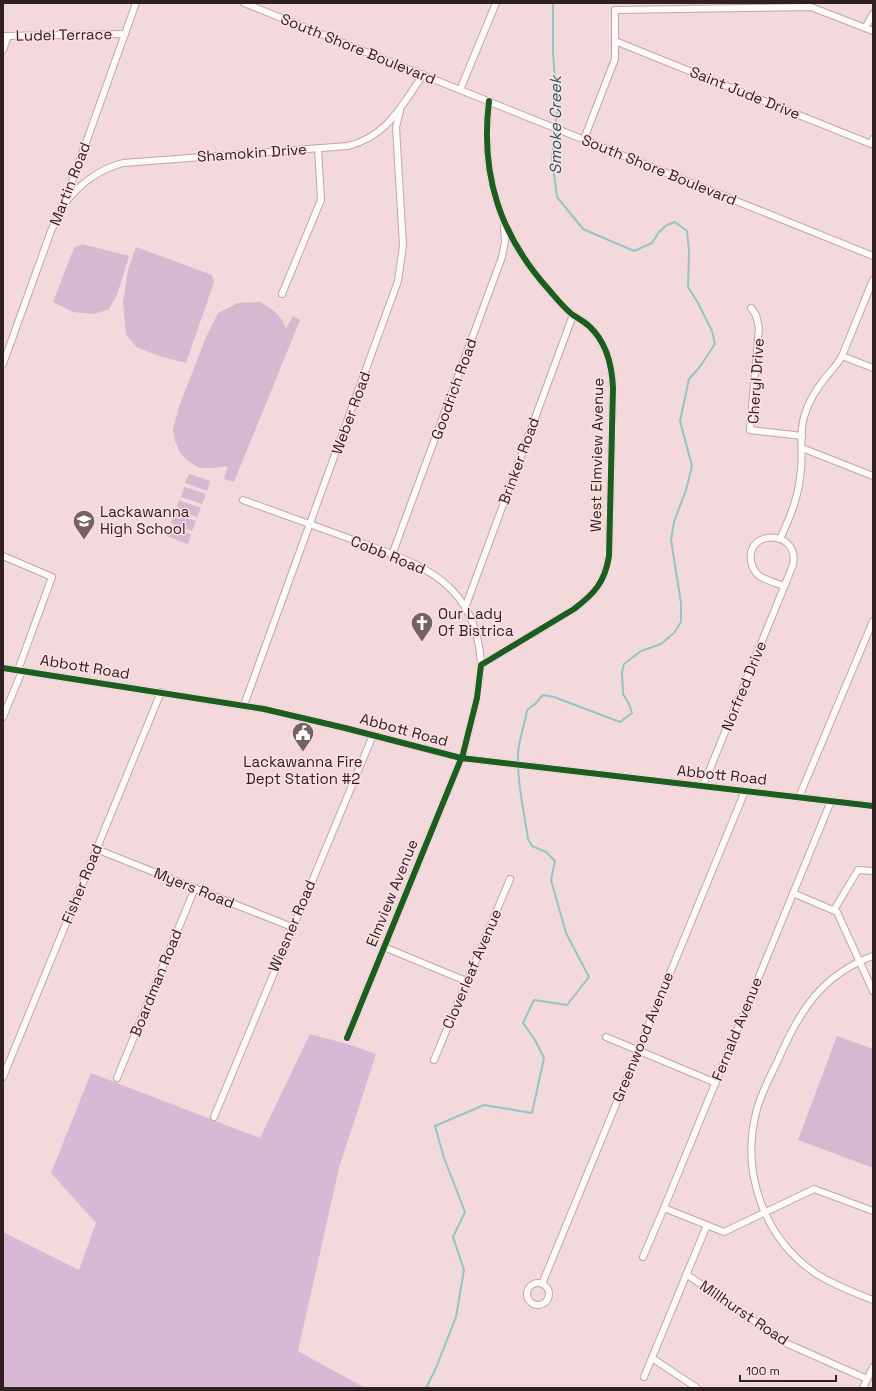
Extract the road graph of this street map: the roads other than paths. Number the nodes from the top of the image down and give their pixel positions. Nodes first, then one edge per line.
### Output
1 (136, 3) edge
2 (244, 3) edge
3 (496, 3) edge
4 (873, 14) edge
5 (865, 28) junction
6 (873, 31) edge
7 (125, 34) junction
8 (6, 36) edge
9 (615, 41) junction
10 (3, 50) edge
11 (423, 75) junction
12 (460, 90) junction
13 (489, 102) junction
14 (400, 111) junction
15 (584, 139) junction
16 (873, 139) edge
17 (318, 148) junction
18 (64, 204) junction
19 (503, 221) junction
20 (873, 256) edge
21 (873, 280) edge
22 (282, 294) dead end
23 (751, 308) dead end
24 (573, 315) junction
25 (842, 356) junction
26 (3, 364) edge
27 (873, 368) edge
28 (802, 436) junction
29 (802, 448) junction
30 (873, 476) edge
31 (242, 500) dead end
32 (310, 524) junction
33 (780, 539) junction
34 (392, 555) junction
35 (3, 556) edge
36 (784, 586) junction
37 (465, 608) junction
38 (873, 620) edge
39 (481, 665) junction
40 (3, 668) edge
41 (20, 671) junction
42 (161, 692) junction
43 (244, 705) junction
44 (3, 717) edge
45 (372, 735) junction
46 (461, 758) junction
47 (703, 786) junction
48 (745, 791) junction
49 (799, 797) junction
50 (831, 801) junction
51 (873, 806) edge
52 (96, 848) junction
53 (873, 871) edge
54 (510, 879) dead end
55 (195, 888) junction
56 (793, 893) junction
57 (834, 910) junction
58 (292, 927) junction
59 (384, 947) junction
60 (873, 956) edge
61 (860, 961) junction
62 (466, 981) junction
63 (873, 991) edge
64 (347, 1038) dead end
65 (606, 1038) dead end
66 (637, 1051) junction
67 (434, 1060) dead end
68 (3, 1077) edge
69 (117, 1078) dead end
70 (716, 1083) junction
71 (214, 1117) dead end
72 (664, 1208) junction
73 (873, 1211) edge
74 (765, 1212) junction
75 (707, 1225) junction
76 (643, 1257) dead end
77 (686, 1274) junction
78 (542, 1284) dead end
79 (873, 1300) edge
80 (652, 1358) junction
81 (873, 1367) edge
82 (644, 1377) dead end
83 (867, 1380) junction
84 (698, 1388) edge
85 (863, 1388) edge

1 - 7 street, Martin Road
2 - 11 street, South Shore Boulevard
3 - 12 street
4 - 5 street
5 - 6 street
5 - 9 street
7 - 8 street, Ludel Terrace
7 - 18 street, Martin Road
8 - 10 street
9 - 15 street
9 - 16 street, Saint Jude Drive
11 - 12 street, South Shore Boulevard
11 - 14 street, Shamokin Drive
12 - 13 street, South Shore Boulevard
13 - 15 street, South Shore Boulevard
13 - 19 street, West Elmview Avenue
14 - 17 street, Shamokin Drive
14 - 32 street, Weber Road
15 - 20 street, South Shore Boulevard
17 - 18 street, Shamokin Drive
17 - 22 street
18 - 26 street, Martin Road
19 - 24 street, West Elmview Avenue
19 - 34 street, Goodrich Road
21 - 25 street
23 - 28 street, Cheryl Drive
24 - 37 street, Brinker Road
24 - 39 street, West Elmview Avenue
25 - 27 street
25 - 28 street
28 - 29 street
29 - 30 street
29 - 33 street
31 - 32 street, Cobb Road
32 - 34 street, Cobb Road
32 - 43 street, Weber Road
33 - 36 street, Norfred Drive
33 - 36 street
34 - 37 street, Cobb Road
35 - 41 street
36 - 47 street, Norfred Drive
37 - 39 street, Cobb Road
38 - 49 street
39 - 46 street
40 - 41 street, Abbott Road
41 - 42 street, Abbott Road
41 - 44 street
42 - 43 street, Abbott Road
42 - 52 street, Fisher Road
43 - 45 street, Abbott Road
45 - 46 street, Abbott Road
45 - 58 street, Wiesner Road
46 - 47 street, Abbott Road
46 - 59 street, Elmview Avenue
47 - 48 street, Abbott Road
48 - 49 street, Abbott Road
48 - 66 street, Greenwood Avenue
49 - 50 street, Abbott Road
50 - 51 street, Abbott Road
50 - 56 street, Fernald Avenue
52 - 55 street, Myers Road
52 - 68 street, Fisher Road
53 - 57 street
54 - 62 street, Cloverleaf Avenue
55 - 58 street, Myers Road
55 - 69 street, Boardman Road
56 - 57 street
56 - 70 street, Fernald Avenue
57 - 61 street
58 - 71 street, Wiesner Road
59 - 62 street
59 - 64 street, Elmview Avenue
60 - 61 street
61 - 63 street
61 - 74 street
62 - 67 street, Cloverleaf Avenue
65 - 66 street
66 - 70 street
66 - 78 street, Greenwood Avenue
70 - 72 street, Fernald Avenue
72 - 75 street
72 - 76 street, Fernald Avenue
73 - 74 street
74 - 75 street
74 - 79 street
75 - 77 street
77 - 80 street
77 - 83 street, Millhurst Road
80 - 82 street
80 - 84 street
81 - 83 street
83 - 85 street

